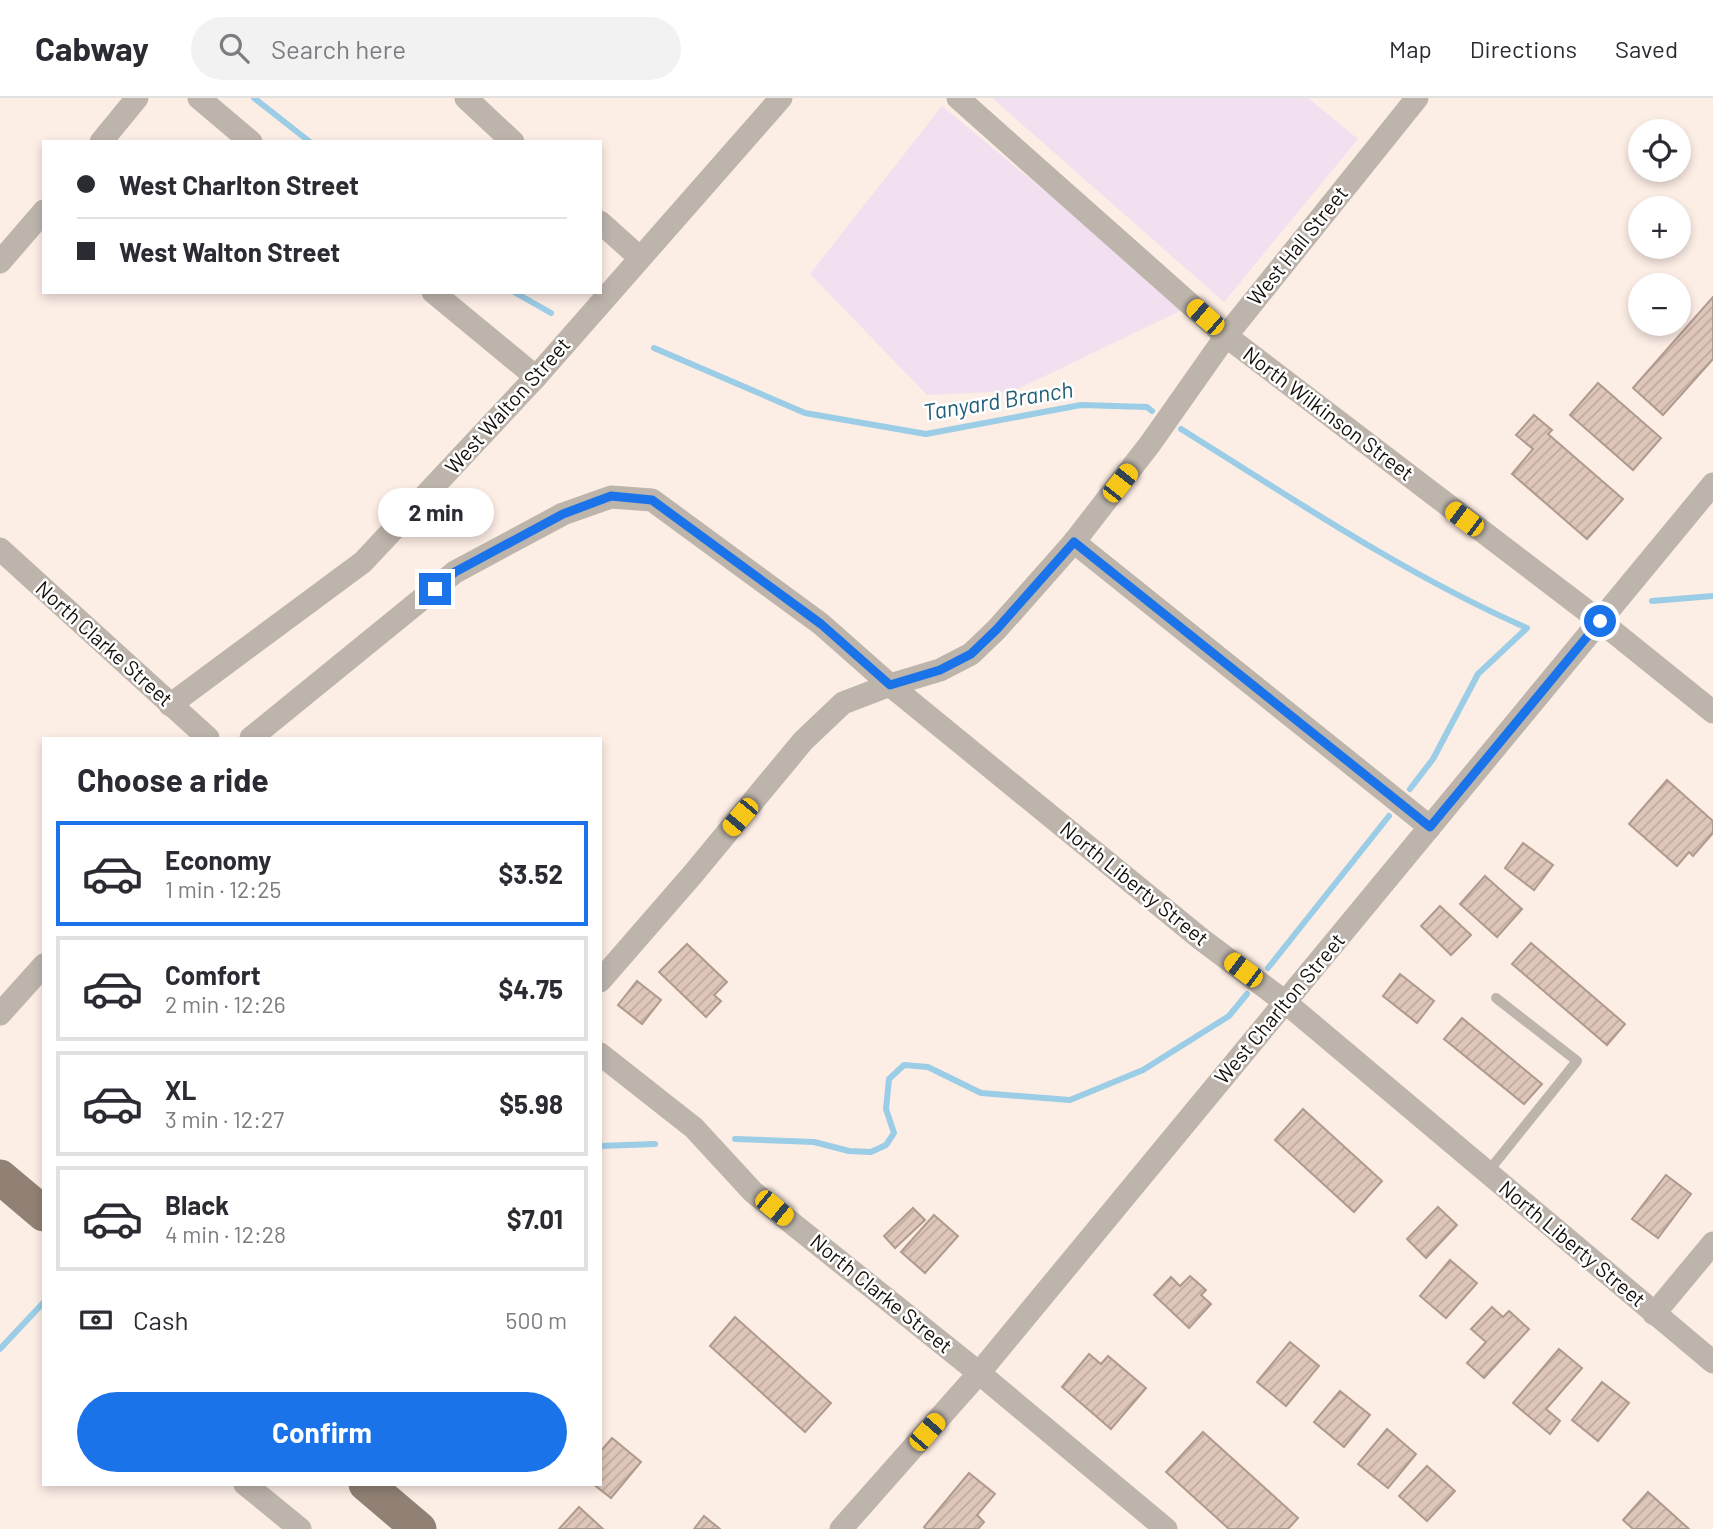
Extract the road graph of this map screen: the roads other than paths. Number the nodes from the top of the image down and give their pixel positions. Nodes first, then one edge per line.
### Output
1 (137, 98) edge
2 (199, 98) edge
3 (466, 98) edge
4 (781, 98) edge
5 (958, 98) edge
6 (1417, 98) edge
7 (103, 140) edge
8 (249, 140) edge
9 (511, 140) edge
10 (42, 213) edge
11 (602, 224) edge
12 (639, 257) junction
13 (0, 262) edge
14 (435, 294) edge
15 (1226, 336) junction
16 (536, 377) junction
17 (1713, 484) edge
18 (1074, 542) junction
19 (0, 550) edge
20 (1600, 621) junction
21 (890, 685) junction
22 (170, 705) junction
23 (1713, 712) edge
24 (207, 737) edge
25 (252, 737) edge
26 (1430, 827) junction
27 (42, 967) edge
28 (602, 979) edge
29 (1496, 998) dead end
30 (1285, 1002) junction
31 (0, 1014) edge
32 (602, 1056) edge
33 (1488, 1173) junction
34 (0, 1177) edge
35 (42, 1212) edge
36 (1713, 1243) edge
37 (1654, 1314) junction
38 (1713, 1362) edge
39 (979, 1373) junction
40 (247, 1486) edge
41 (368, 1486) edge
42 (300, 1529) edge
43 (419, 1529) edge
44 (841, 1529) edge
45 (1166, 1529) edge

1 - 7 street
2 - 8 street
3 - 9 street
4 - 12 street, West Walton Street
5 - 15 street, North Wilkinson Street
6 - 15 street, West Hall Street
10 - 13 street
11 - 12 street
12 - 16 street, West Walton Street
14 - 16 street
15 - 18 street, West Hall Street
15 - 20 street, North Wilkinson Street
16 - 22 street, West Walton Street
17 - 20 street, West Charlton Street
18 - 21 street, West Hall Street
18 - 26 street
19 - 22 street, North Clarke Street
20 - 23 street, North Wilkinson Street
20 - 26 street, West Charlton Street
21 - 25 street, North Liberty Street
21 - 28 street, West Hall Street
21 - 30 street, North Liberty Street
22 - 24 street, North Clarke Street
26 - 30 street, West Charlton Street
27 - 31 street
29 - 33 lane
30 - 33 street, North Liberty Street
30 - 39 street, West Charlton Street
32 - 39 street, North Clarke Street
33 - 37 street, North Liberty Street
34 - 35 main road
36 - 37 street
37 - 38 street, North Liberty Street
39 - 44 street, West Charlton Street
39 - 45 street, North Clarke Street
40 - 42 street
41 - 43 main road

